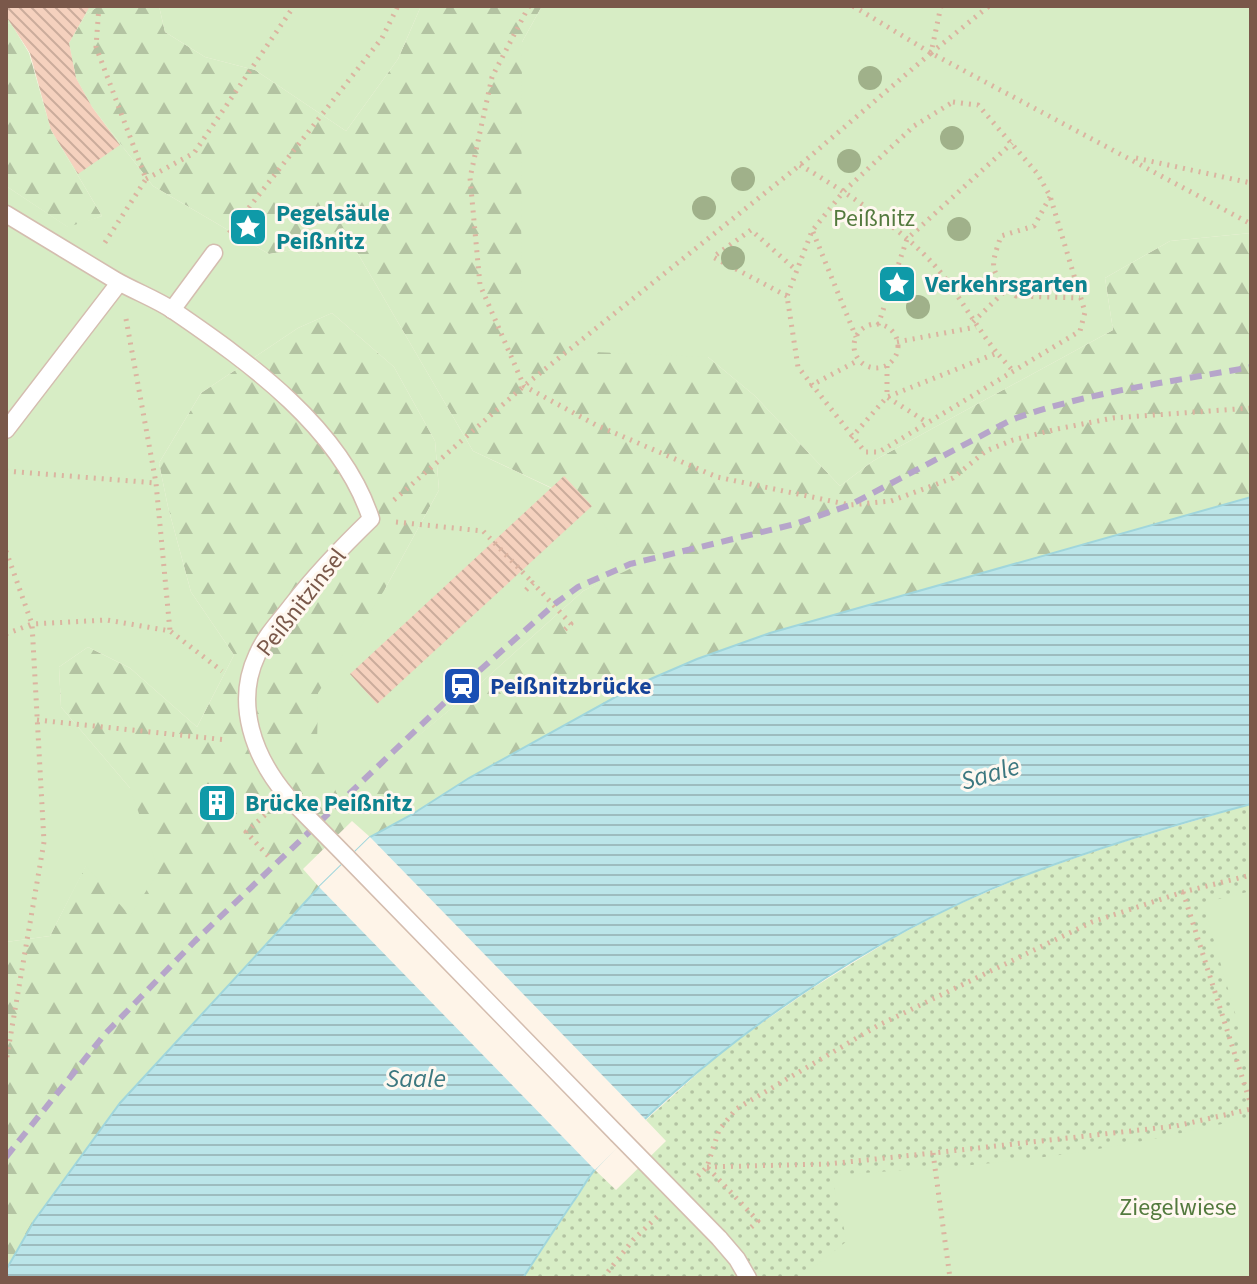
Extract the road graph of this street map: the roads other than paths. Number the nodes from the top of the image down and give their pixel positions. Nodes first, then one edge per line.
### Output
1 (6, 214) edge
2 (214, 253) road end
3 (119, 283) junction
4 (172, 310) junction
5 (6, 430) edge
6 (748, 1278) edge

1 - 3 lane
2 - 4 lane
3 - 4 lane
3 - 5 lane
4 - 6 lane, Peißnitzinsel, bridge

